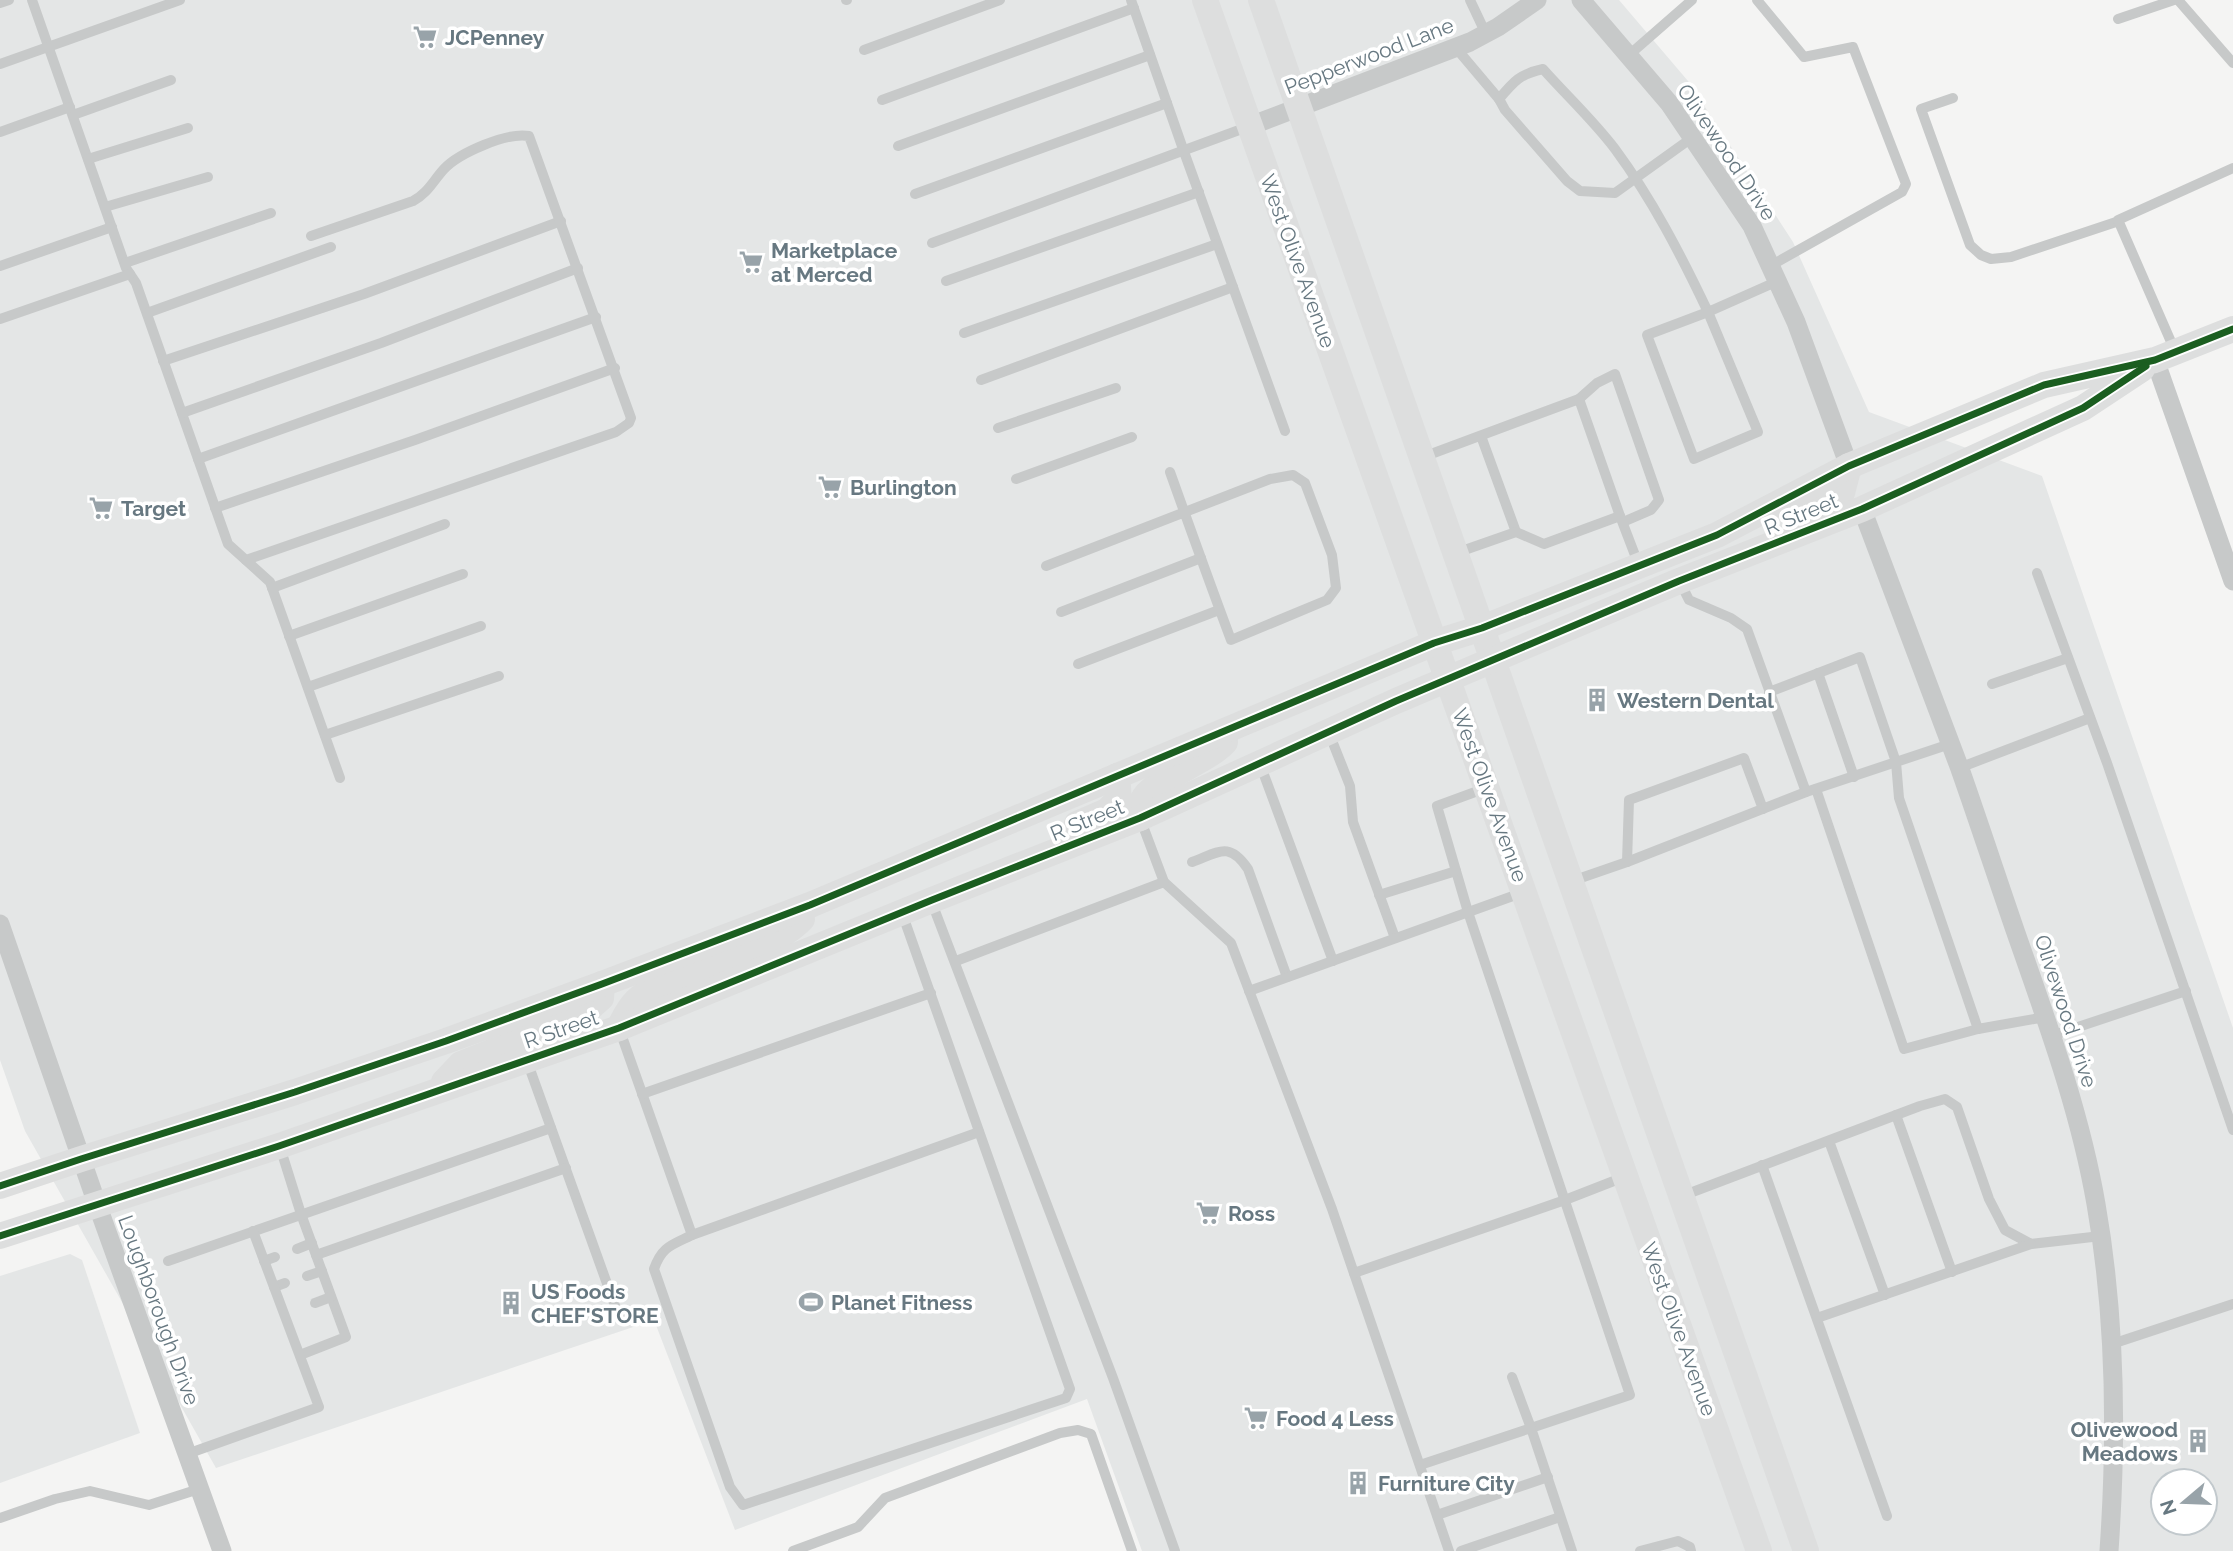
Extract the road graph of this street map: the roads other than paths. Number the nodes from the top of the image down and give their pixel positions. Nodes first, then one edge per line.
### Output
1 (9, 0) edge
2 (32, 0) edge
3 (180, 0) edge
4 (1000, 0) edge
5 (1205, 0) edge
6 (1261, 0) edge
7 (1470, 0) edge
8 (1537, 0) edge
9 (1581, 0) edge
10 (1692, 0) edge
11 (1756, 0) edge
12 (2176, 0) edge
13 (0, 3) edge
14 (1132, 4) edge
15 (2118, 19) dead end
16 (1486, 34) junction
17 (49, 47) junction
18 (1456, 48) junction
19 (864, 50) dead end
20 (1150, 55) junction
21 (1629, 55) junction
22 (2233, 63) edge
23 (0, 64) edge
24 (171, 80) dead end
25 (1953, 98) dead end
26 (1499, 99) junction
27 (882, 100) dead end
28 (1167, 103) junction
29 (1299, 107) junction
30 (72, 111) junction
31 (1250, 126) junction
32 (188, 128) dead end
33 (0, 132) edge
34 (1693, 137) junction
35 (898, 146) dead end
36 (1182, 149) junction
37 (88, 159) junction
38 (2233, 167) edge
39 (208, 177) dead end
40 (1635, 180) junction
41 (1199, 192) junction
42 (915, 194) dead end
43 (105, 207) junction
44 (271, 213) dead end
45 (561, 221) junction
46 (2119, 221) junction
47 (112, 227) junction
48 (311, 236) dead end
49 (932, 243) dead end
50 (1217, 244) junction
51 (331, 247) dead end
52 (125, 263) junction
53 (0, 267) edge
54 (578, 268) junction
55 (1774, 273) junction
56 (130, 274) junction
57 (946, 281) dead end
58 (1233, 287) junction
59 (1708, 312) junction
60 (147, 313) junction
61 (596, 317) junction
62 (0, 319) edge
63 (2233, 329) edge
64 (964, 333) dead end
65 (2165, 356) junction
66 (163, 361) junction
67 (615, 368) junction
68 (981, 380) dead end
69 (1116, 388) dead end
70 (2024, 393) junction
71 (1579, 399) junction
72 (182, 413) junction
73 (998, 428) dead end
74 (1285, 431) dead end
75 (1132, 436) dead end
76 (1481, 436) junction
77 (1422, 457) junction
78 (198, 459) junction
79 (1849, 466) junction
80 (1170, 472) dead end
81 (1016, 479) dead end
82 (215, 508) junction
83 (1862, 509) junction
84 (1184, 512) junction
85 (1622, 519) junction
86 (445, 524) dead end
87 (1516, 531) junction
88 (1456, 553) junction
89 (1743, 556) junction
90 (1201, 558) junction
91 (246, 560) junction
92 (1046, 566) dead end
93 (1639, 566) junction
94 (2037, 573) dead end
95 (463, 574) dead end
96 (1679, 581) junction
97 (2233, 582) edge
98 (272, 588) junction
99 (1219, 610) junction
100 (1061, 612) dead end
101 (481, 626) dead end
102 (1482, 628) junction
103 (289, 636) junction
104 (1434, 643) junction
105 (2068, 658) junction
106 (1494, 660) junction
107 (1078, 664) dead end
108 (1818, 673) junction
109 (499, 676) dead end
110 (1448, 679) junction
111 (1992, 684) dead end
112 (307, 687) junction
113 (1769, 692) junction
114 (2090, 718) junction
115 (1234, 729) junction
116 (1328, 732) junction
117 (325, 735) junction
118 (1950, 744) junction
119 (1896, 762) junction
120 (1260, 763) junction
121 (1959, 768) junction
122 (1117, 776) junction
123 (1854, 777) junction
124 (340, 778) dead end
125 (1487, 787) junction
126 (1816, 789) junction
127 (1805, 792) junction
128 (1763, 809) junction
129 (1140, 818) junction
130 (1192, 862) dead end
131 (1627, 862) junction
132 (1456, 871) junction
133 (1572, 881) junction
134 (1164, 882) junction
135 (958, 890) junction
136 (1524, 892) junction
137 (1379, 895) junction
138 (932, 900) junction
139 (810, 905) junction
140 (902, 912) junction
141 (1468, 912) junction
142 (0, 924) edge
143 (1395, 938) junction
144 (956, 961) junction
145 (1333, 961) junction
146 (1287, 977) junction
147 (602, 984) junction
148 (1249, 991) junction
149 (2186, 991) junction
150 (931, 993) junction
151 (2045, 1017) junction
152 (619, 1028) junction
153 (1978, 1029) junction
154 (2051, 1036) junction
155 (523, 1051) junction
156 (642, 1094) junction
157 (1896, 1115) junction
158 (551, 1128) junction
159 (2233, 1130) edge
160 (979, 1132) junction
161 (1829, 1140) junction
162 (279, 1146) junction
163 (81, 1159) junction
164 (1762, 1166) junction
165 (566, 1168) junction
166 (1625, 1177) junction
167 (0, 1186) edge
168 (1682, 1196) junction
169 (1565, 1200) junction
170 (97, 1204) junction
171 (301, 1214) junction
172 (253, 1231) junction
173 (692, 1235) junction
174 (0, 1236) edge
175 (2101, 1236) junction
176 (312, 1243) junction
177 (2031, 1244) junction
178 (297, 1249) dead end
179 (316, 1255) junction
180 (168, 1261) dead end
181 (322, 1271) junction
182 (1952, 1272) junction
183 (1354, 1273) junction
184 (307, 1276) dead end
185 (1885, 1295) junction
186 (331, 1297) junction
187 (315, 1303) dead end
188 (2233, 1304) edge
189 (619, 1317) dead end
190 (1817, 1318) junction
191 (2112, 1344) junction
192 (300, 1354) junction
193 (1512, 1377) dead end
194 (1531, 1428) junction
195 (187, 1454) junction
196 (1420, 1465) junction
197 (1548, 1477) junction
198 (200, 1489) junction
199 (1437, 1515) junction
200 (1886, 1516) dead end
201 (1560, 1517) junction
202 (0, 1518) edge
203 (222, 1551) edge
204 (793, 1551) edge
205 (1132, 1551) edge
206 (1175, 1551) edge
207 (1449, 1551) edge
208 (1461, 1551) edge
209 (1572, 1551) edge
210 (1640, 1551) edge
211 (1691, 1551) edge
212 (1759, 1551) edge
213 (1807, 1551) edge
214 (2109, 1551) edge

1 - 13 lane
2 - 17 lane
3 - 17 lane
4 - 19 lane
5 - 31 street, West Olive Avenue
6 - 29 street
7 - 16 lane
8 - 16 street, Pepperwood Lane
9 - 21 street, Olivewood Drive
10 - 21 lane
11 - 55 lane
12 - 15 lane
12 - 22 lane
14 - 20 lane
14 - 27 lane
16 - 18 street, Pepperwood Lane
17 - 23 lane
17 - 30 lane
18 - 26 lane
18 - 29 street, Pepperwood Lane
20 - 28 lane
20 - 35 lane
21 - 34 street, Olivewood Drive
24 - 30 lane
25 - 46 lane
26 - 40 lane
26 - 40 lane
28 - 36 lane
28 - 42 lane
29 - 31 street, Pepperwood Lane
29 - 77 street
30 - 33 lane
30 - 37 lane
31 - 36 lane
31 - 104 street, West Olive Avenue
32 - 37 lane
34 - 40 lane
34 - 55 street, Olivewood Drive
36 - 41 lane
36 - 49 lane
37 - 43 lane
38 - 46 lane
39 - 43 lane
40 - 59 lane
41 - 50 lane
41 - 57 lane
43 - 47 lane
44 - 52 lane
45 - 48 lane
45 - 54 lane
45 - 66 lane
46 - 65 lane
47 - 52 lane
47 - 53 lane
50 - 58 lane
50 - 64 lane
51 - 60 lane
52 - 56 lane
54 - 61 lane
54 - 72 lane
55 - 59 lane
55 - 79 street, Olivewood Drive
56 - 60 lane
56 - 62 lane
58 - 68 lane
58 - 74 lane
59 - 59 lane
60 - 66 lane
61 - 67 lane
61 - 78 lane
63 - 65 street, R Street
65 - 70 street, R Street
65 - 83 street, R Street
65 - 97 street
66 - 72 lane
67 - 82 lane
67 - 91 lane
69 - 73 lane
70 - 79 street, R Street
70 - 83 street
71 - 76 lane
71 - 85 lane
71 - 85 lane
72 - 78 lane
75 - 81 lane
76 - 77 lane
76 - 87 lane
77 - 88 street
78 - 82 lane
79 - 89 street
79 - 93 street, R Street
80 - 84 lane
82 - 91 lane
83 - 89 street, R Street
83 - 118 street, Olivewood Drive
84 - 90 lane
84 - 92 lane
84 - 99 lane
85 - 87 lane
85 - 93 lane
86 - 98 lane
87 - 88 lane
88 - 102 street
89 - 96 street, R Street
90 - 99 lane
90 - 100 lane
91 - 98 lane
93 - 102 street, R Street
94 - 105 lane
95 - 103 lane
96 - 106 street, R Street
96 - 113 lane
98 - 103 lane
99 - 107 lane
101 - 112 lane
102 - 104 street, R Street
102 - 106 street
103 - 112 lane
104 - 110 street, West Olive Avenue
104 - 115 street, R Street
105 - 111 lane
105 - 114 lane
106 - 110 street, R Street
106 - 133 street
108 - 113 lane
108 - 119 lane
108 - 123 lane
109 - 117 lane
110 - 116 street, R Street
110 - 125 street, West Olive Avenue
112 - 117 lane
113 - 127 lane
114 - 121 lane
114 - 149 lane
115 - 122 street, R Street
115 - 129 street
116 - 120 street, R Street
116 - 137 lane
117 - 124 lane
118 - 119 lane
118 - 121 street, Olivewood Drive
119 - 123 lane
119 - 153 lane
120 - 129 street, R Street
120 - 145 lane
121 - 151 street, Olivewood Drive
122 - 135 street
122 - 139 street, R Street
123 - 126 lane
125 - 132 lane
125 - 136 street, West Olive Avenue
126 - 127 lane
126 - 153 lane
127 - 128 lane
128 - 131 lane
128 - 131 lane
129 - 134 lane
129 - 135 street, R Street
130 - 146 lane
131 - 133 lane
132 - 137 lane
132 - 141 lane
133 - 168 street
134 - 144 lane
134 - 148 lane
135 - 138 street, R Street
136 - 141 lane
136 - 166 street, West Olive Avenue
137 - 143 lane
138 - 140 street, R Street
138 - 144 lane
139 - 147 street, R Street
139 - 152 street
140 - 150 lane
140 - 152 street, R Street
141 - 143 lane
141 - 169 lane
142 - 163 street, Loughborough Drive
143 - 145 lane
144 - 206 lane
145 - 146 lane
146 - 148 lane
147 - 155 street
147 - 163 street, R Street
148 - 183 lane
149 - 154 lane
149 - 159 lane
150 - 156 lane
150 - 160 lane
151 - 153 lane
151 - 154 street, Olivewood Drive
152 - 155 street, R Street
152 - 156 lane
154 - 175 street, Olivewood Drive
155 - 158 lane
155 - 162 street, R Street
156 - 173 lane
157 - 161 lane
157 - 177 lane
157 - 182 lane
158 - 165 lane
158 - 171 lane
160 - 173 lane
160 - 173 lane
161 - 164 lane
161 - 185 lane
162 - 170 street, R Street
162 - 171 lane
163 - 167 street, R Street
163 - 170 street, Loughborough Drive
164 - 168 lane
164 - 190 lane
165 - 179 lane
165 - 189 lane
166 - 169 lane
166 - 212 street, West Olive Avenue
168 - 213 street
169 - 183 lane
169 - 194 lane
170 - 174 street, R Street
170 - 195 street, Loughborough Drive
171 - 172 lane
171 - 176 lane
172 - 180 lane
172 - 192 lane
175 - 177 lane
175 - 191 street, Olivewood Drive
176 - 178 lane
176 - 179 lane
177 - 182 lane
179 - 181 lane
181 - 184 lane
181 - 186 lane
182 - 185 lane
183 - 196 lane
185 - 190 lane
186 - 187 lane
186 - 192 lane
188 - 191 lane
190 - 200 lane
191 - 214 street, Olivewood Drive
192 - 195 lane
193 - 194 lane
194 - 196 lane
194 - 197 lane
195 - 198 street, Loughborough Drive
196 - 199 lane
197 - 199 lane
197 - 201 lane
198 - 202 lane
198 - 203 street, Loughborough Drive
199 - 207 lane
201 - 208 lane
201 - 209 lane
204 - 205 lane
210 - 211 lane

